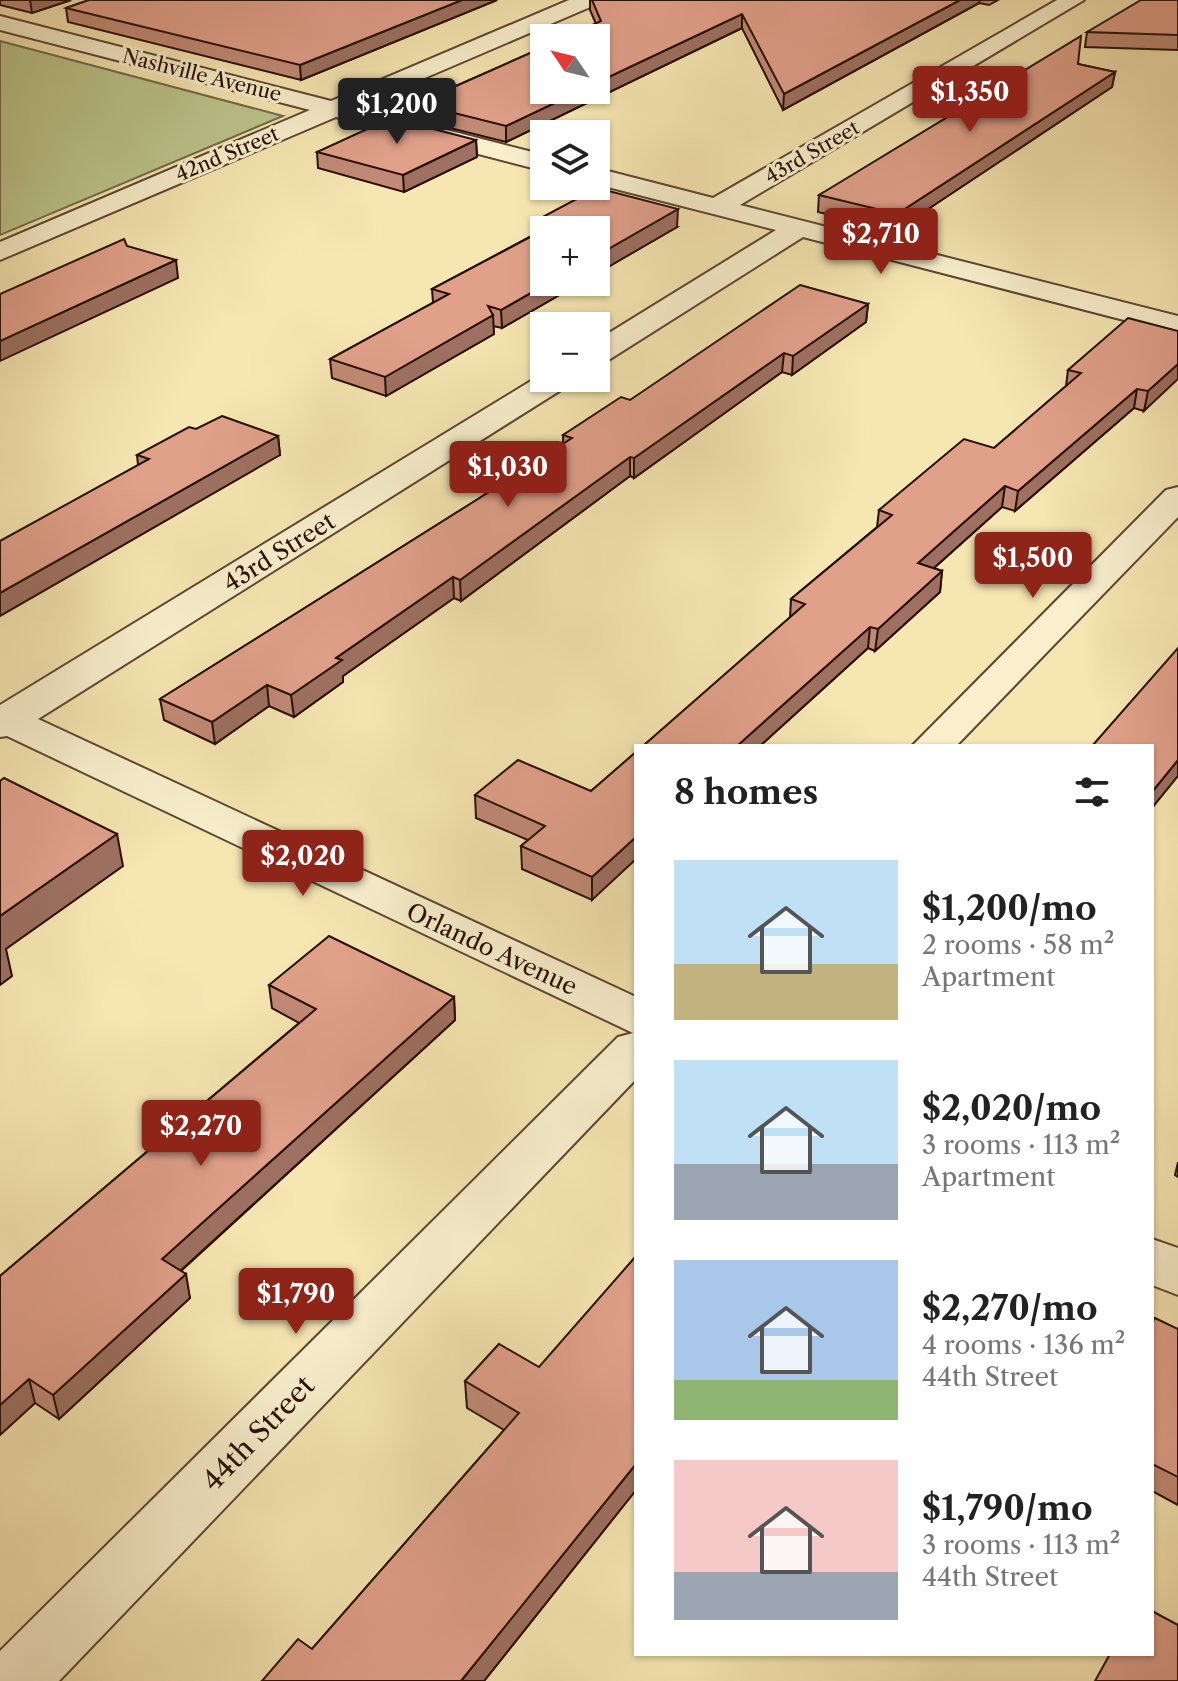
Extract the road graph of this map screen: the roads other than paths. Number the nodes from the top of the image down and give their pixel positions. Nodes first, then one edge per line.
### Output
1 (587, 0) edge
2 (1073, 0) edge
3 (60, 14) dead end
4 (10, 26) edge
5 (333, 109) junction
6 (530, 159) edge
7 (610, 180) edge
8 (717, 207) junction
9 (799, 228) junction
10 (0, 252) edge
11 (1178, 325) edge
12 (610, 345) edge
13 (535, 392) edge
14 (1178, 497) edge
15 (2, 721) edge
16 (935, 744) edge
17 (634, 1016) edge
18 (634, 1051) edge
19 (1154, 1261) edge
20 (1178, 1273) edge
21 (15, 1681) edge

1 - 5 street, 42nd Street
2 - 8 street, 43rd Street
3 - 4 street
4 - 5 street, Nashville Avenue
5 - 6 street, Nashville Avenue
5 - 10 street, 42nd Street
7 - 8 street
8 - 9 street
9 - 11 street
9 - 12 street
13 - 15 street, 43rd Street
14 - 16 street
15 - 17 street, Orlando Avenue
18 - 21 street, 44th Street
19 - 20 street

